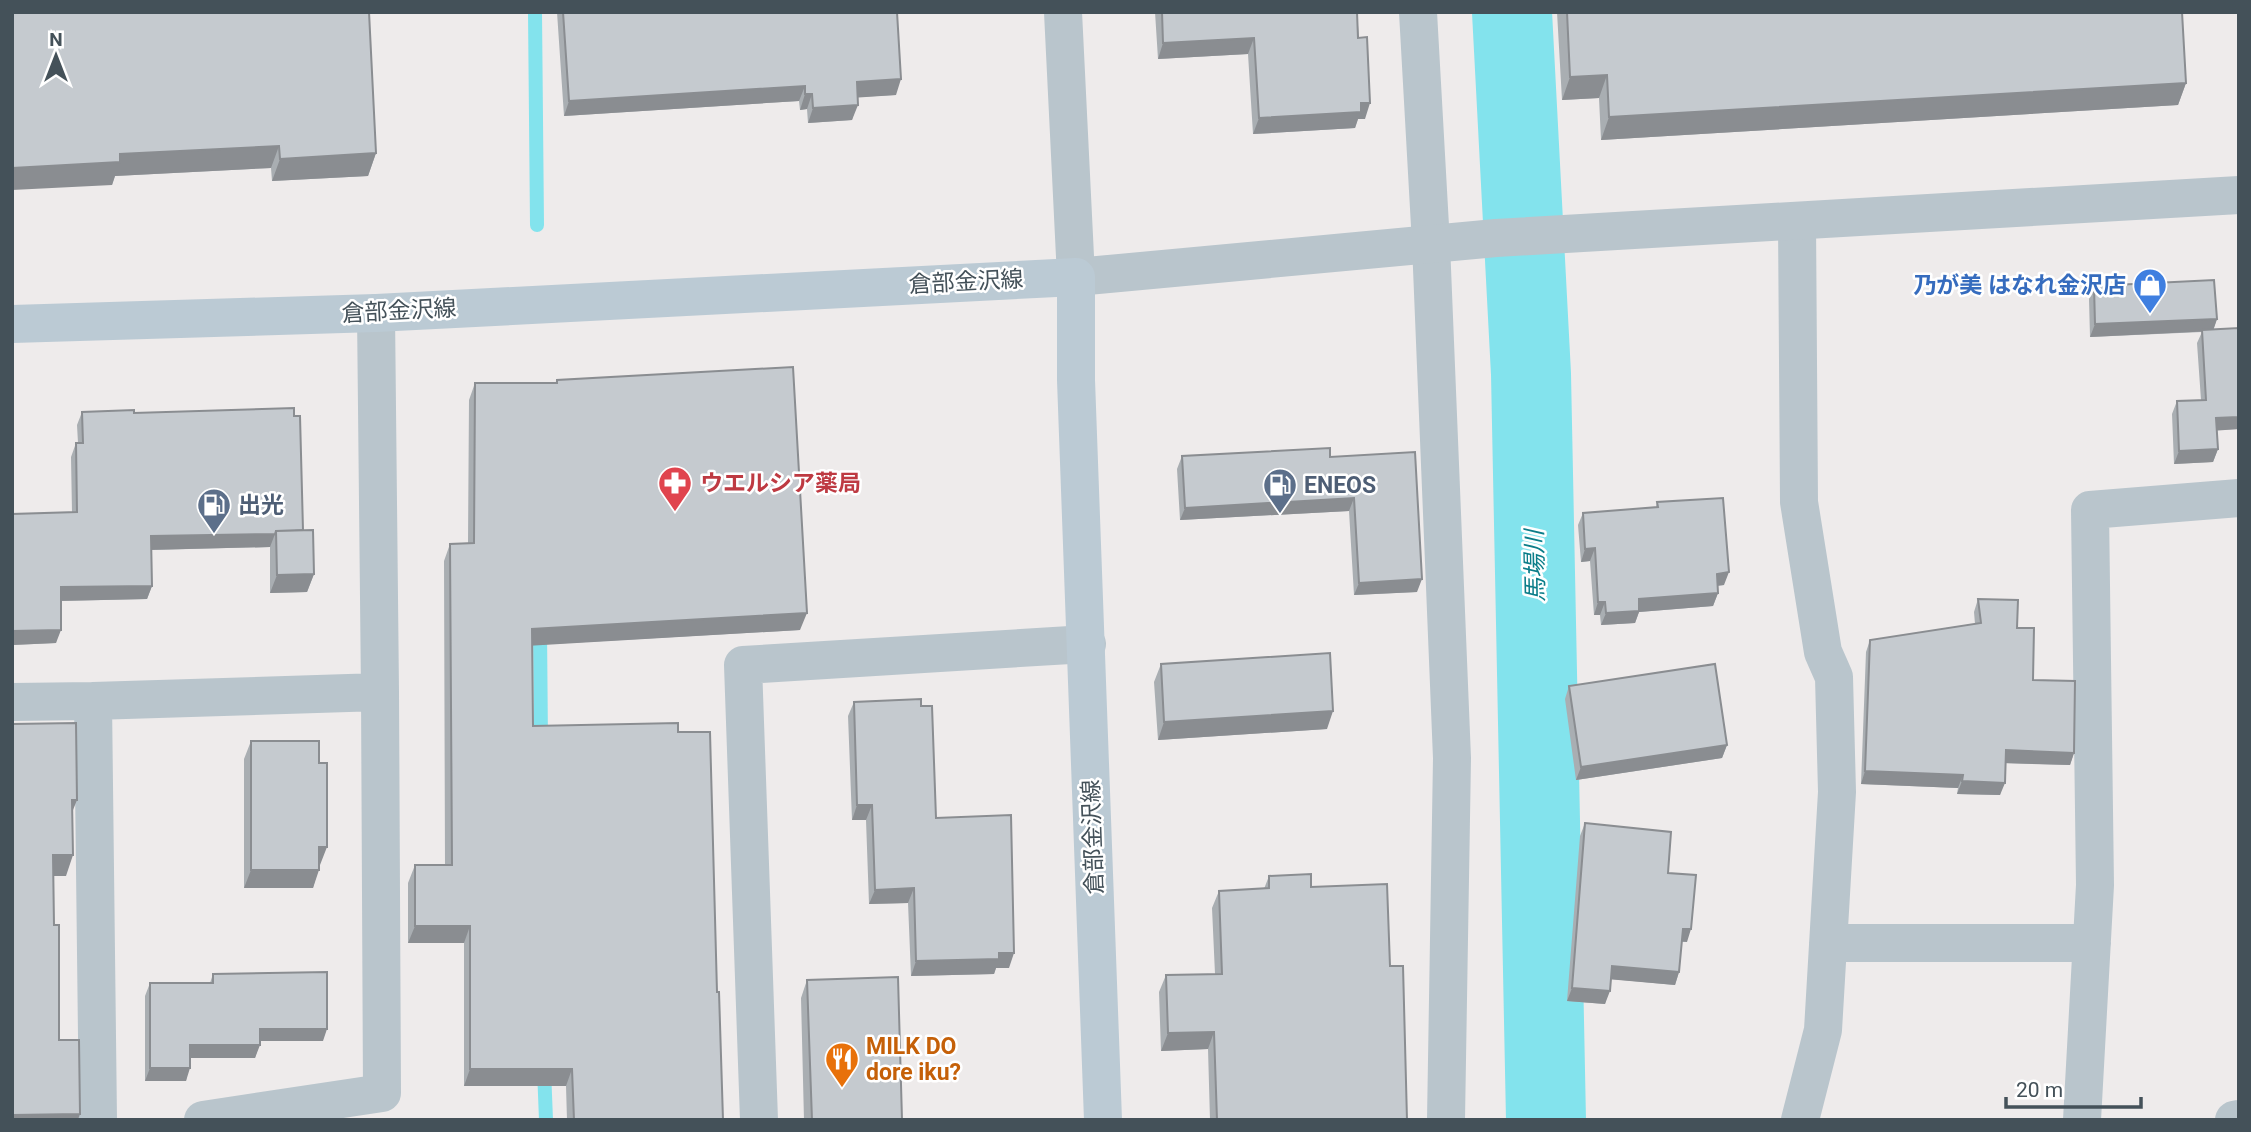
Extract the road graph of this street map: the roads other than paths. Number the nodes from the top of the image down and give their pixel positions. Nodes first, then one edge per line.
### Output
1 (1063, 12) edge
2 (1418, 12) edge
3 (2239, 195) edge
4 (1797, 221) junction
5 (1431, 244) junction
6 (1076, 276) junction
7 (376, 313) junction
8 (12, 324) edge
9 (2239, 498) edge
10 (1087, 644) junction
11 (380, 692) junction
12 (93, 701) junction
13 (12, 702) edge
14 (1828, 943) junction
15 (2092, 943) junction
16 (98, 1120) edge
17 (202, 1120) edge
18 (759, 1120) edge
19 (1103, 1120) edge
20 (1446, 1120) edge
21 (1800, 1120) edge
22 (2082, 1120) edge

1 - 6 street
2 - 5 street
3 - 4 street
4 - 5 street
4 - 14 street
5 - 6 street
5 - 20 street
6 - 7 main road, 倉部金沢線
6 - 10 main road, 倉部金沢線
7 - 8 main road, 倉部金沢線
7 - 11 street
9 - 15 street
10 - 18 street
10 - 19 main road, 倉部金沢線
11 - 12 street
11 - 17 street
12 - 13 street
12 - 16 street
14 - 15 street
14 - 21 street
15 - 22 street

